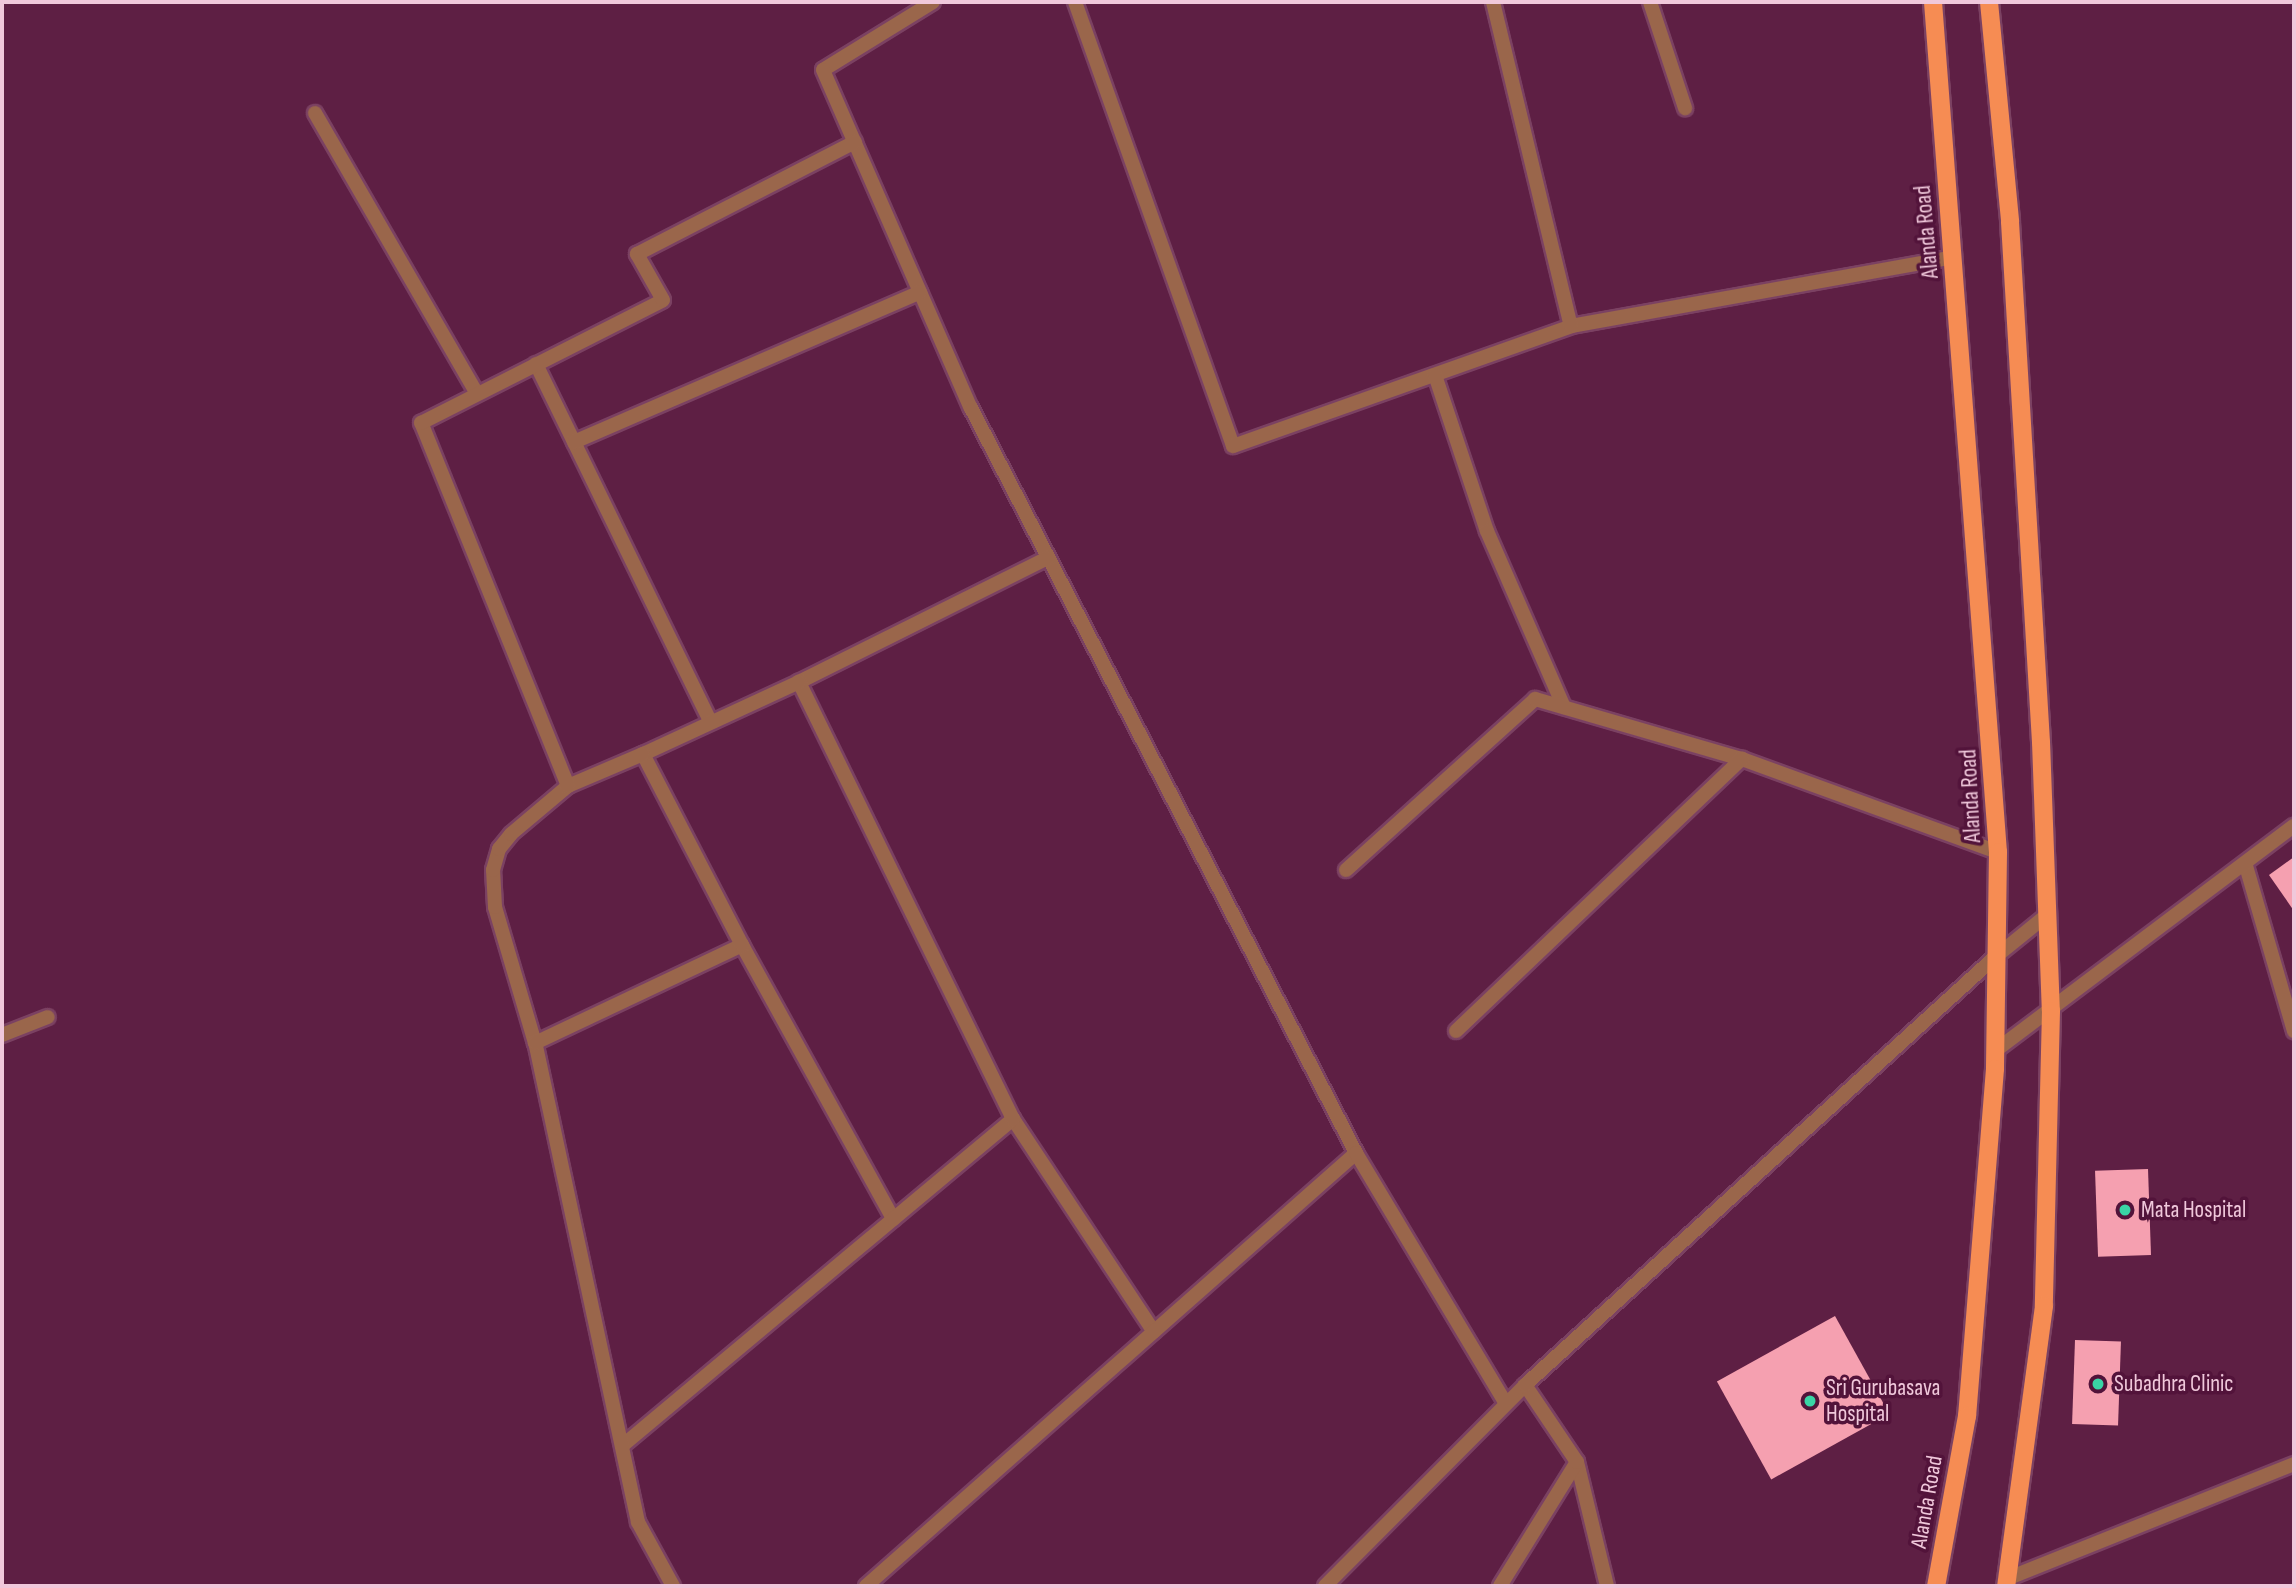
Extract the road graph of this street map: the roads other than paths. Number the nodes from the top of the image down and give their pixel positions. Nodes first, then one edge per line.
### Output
1 (933, 2) edge
2 (1075, 2) edge
3 (1493, 2) edge
4 (1650, 2) edge
5 (1933, 2) edge
6 (1989, 2) edge
7 (1685, 108) dead end
8 (314, 113) dead end
9 (855, 142) junction
10 (1954, 257) junction
11 (920, 292) junction
12 (1571, 326) junction
13 (536, 364) junction
14 (1436, 374) junction
15 (477, 394) junction
16 (574, 442) junction
17 (1048, 558) junction
18 (799, 682) junction
19 (1564, 707) junction
20 (710, 720) junction
21 (642, 754) junction
22 (1742, 759) junction
23 (568, 786) junction
24 (2294, 826) edge
25 (1998, 852) junction
26 (2246, 866) junction
27 (1346, 870) dead end
28 (2047, 915) junction
29 (742, 945) junction
30 (1994, 958) junction
31 (2051, 1011) junction
32 (48, 1017) dead end
33 (1456, 1031) dead end
34 (2294, 1031) edge
35 (2, 1035) edge
36 (535, 1043) junction
37 (1995, 1051) junction
38 (1013, 1119) junction
39 (1356, 1153) junction
40 (893, 1219) junction
41 (1154, 1332) junction
42 (1525, 1385) junction
43 (1506, 1404) junction
44 (622, 1446) junction
45 (1577, 1462) junction
46 (2294, 1464) edge
47 (2007, 1582) edge
48 (673, 1586) edge
49 (866, 1586) edge
50 (1325, 1586) edge
51 (1500, 1586) edge
52 (1607, 1586) edge
53 (1936, 1586) edge

1 - 9 street
2 - 14 street
3 - 12 street
4 - 7 street
5 - 10 main road, Alanda Road
6 - 28 main road
8 - 15 street
9 - 11 street
9 - 13 street
10 - 12 street
10 - 25 main road, Alanda Road
11 - 16 street
11 - 17 street
12 - 14 street
13 - 15 street
13 - 16 street
14 - 19 street
15 - 23 street
16 - 20 street
17 - 18 street
17 - 39 street
18 - 20 street
18 - 38 street
19 - 22 street
19 - 27 street
20 - 21 street
21 - 23 street
21 - 29 street
22 - 25 street
22 - 33 street
23 - 36 street
24 - 26 street
25 - 30 main road, Alanda Road
26 - 31 street
26 - 34 street
28 - 30 street
28 - 31 main road
29 - 36 street
29 - 40 street
30 - 37 main road, Alanda Road
30 - 42 street
31 - 37 street
31 - 47 main road
32 - 35 street
36 - 44 street
37 - 53 main road, Alanda Road
38 - 40 street
38 - 41 street
39 - 41 street
39 - 43 street
40 - 44 street
41 - 49 street
42 - 43 street
42 - 45 street
43 - 50 street
44 - 48 street
45 - 51 street
45 - 52 street
46 - 47 street

